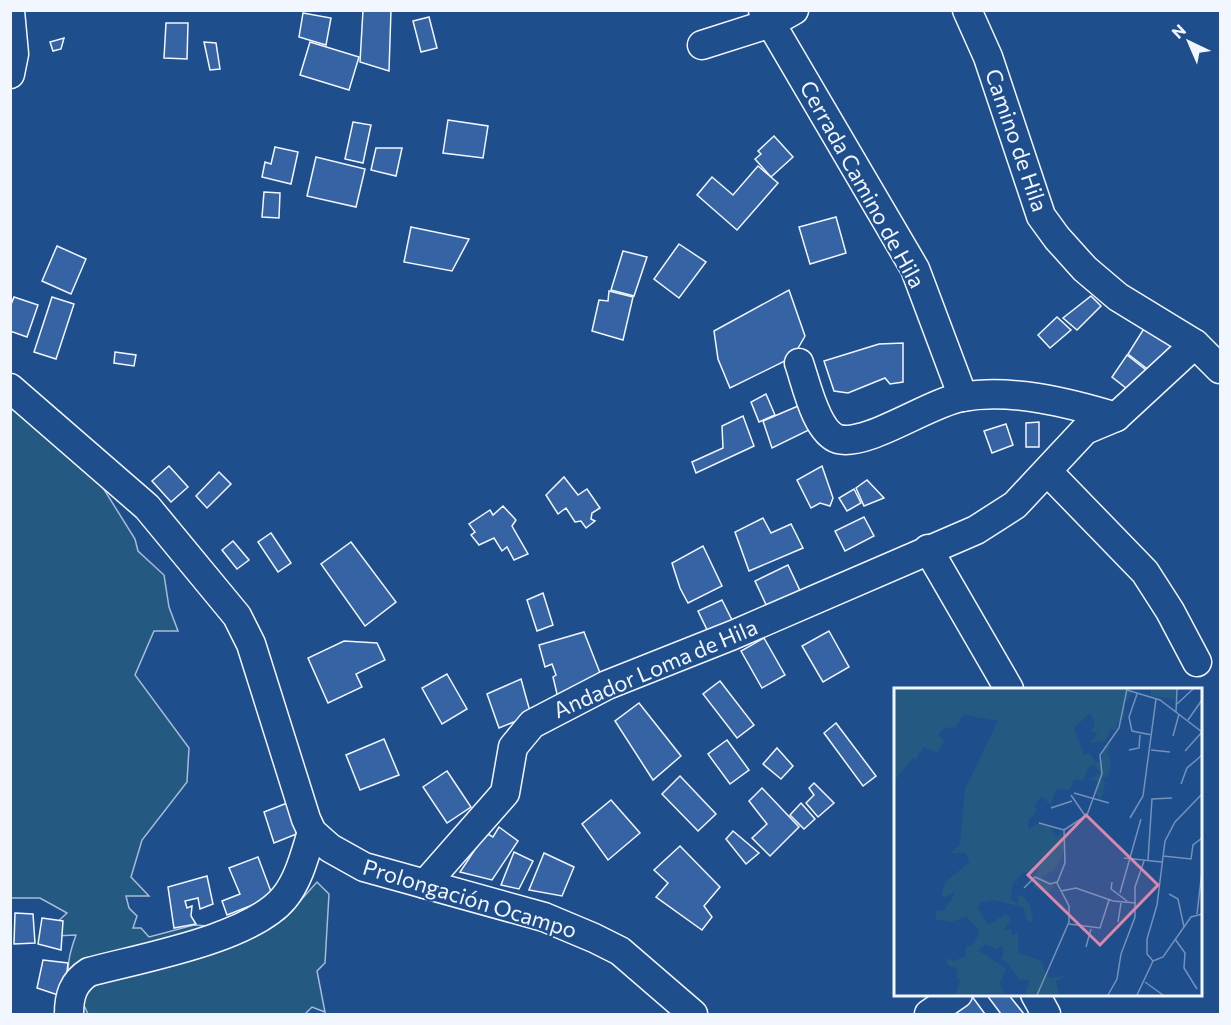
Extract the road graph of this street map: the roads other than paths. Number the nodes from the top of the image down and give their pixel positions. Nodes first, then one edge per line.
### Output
1 (967, 10) edge
2 (11, 15) edge
3 (776, 15) edge
4 (702, 45) dead end
5 (10, 74) edge
6 (1195, 344) junction
7 (799, 363) dead end
8 (1221, 369) edge
9 (10, 388) edge
10 (963, 397) junction
11 (1116, 417) junction
12 (1048, 472) junction
13 (928, 549) junction
14 (1197, 662) dead end
15 (1008, 688) edge
16 (312, 832) junction
17 (425, 884) junction
18 (955, 995) edge
19 (1036, 995) edge
20 (69, 1014) edge
21 (693, 1014) edge
22 (928, 1014) edge
23 (1046, 1014) edge

1 - 6 street, Camino de Hila
2 - 5 street
3 - 4 street
3 - 10 street, Cerrada Camino de Hila
6 - 8 street, Camino de Hila
6 - 11 street, Andador Loma de Hila
7 - 10 street
9 - 16 street
10 - 11 street
11 - 12 street, Andador Loma de Hila
12 - 13 street, Andador Loma de Hila
12 - 14 street
13 - 15 street
13 - 17 street, Andador Loma de Hila
16 - 17 street, Prolongación Ocampo
16 - 20 street
17 - 21 street, Prolongación Ocampo
18 - 22 street
19 - 23 street

